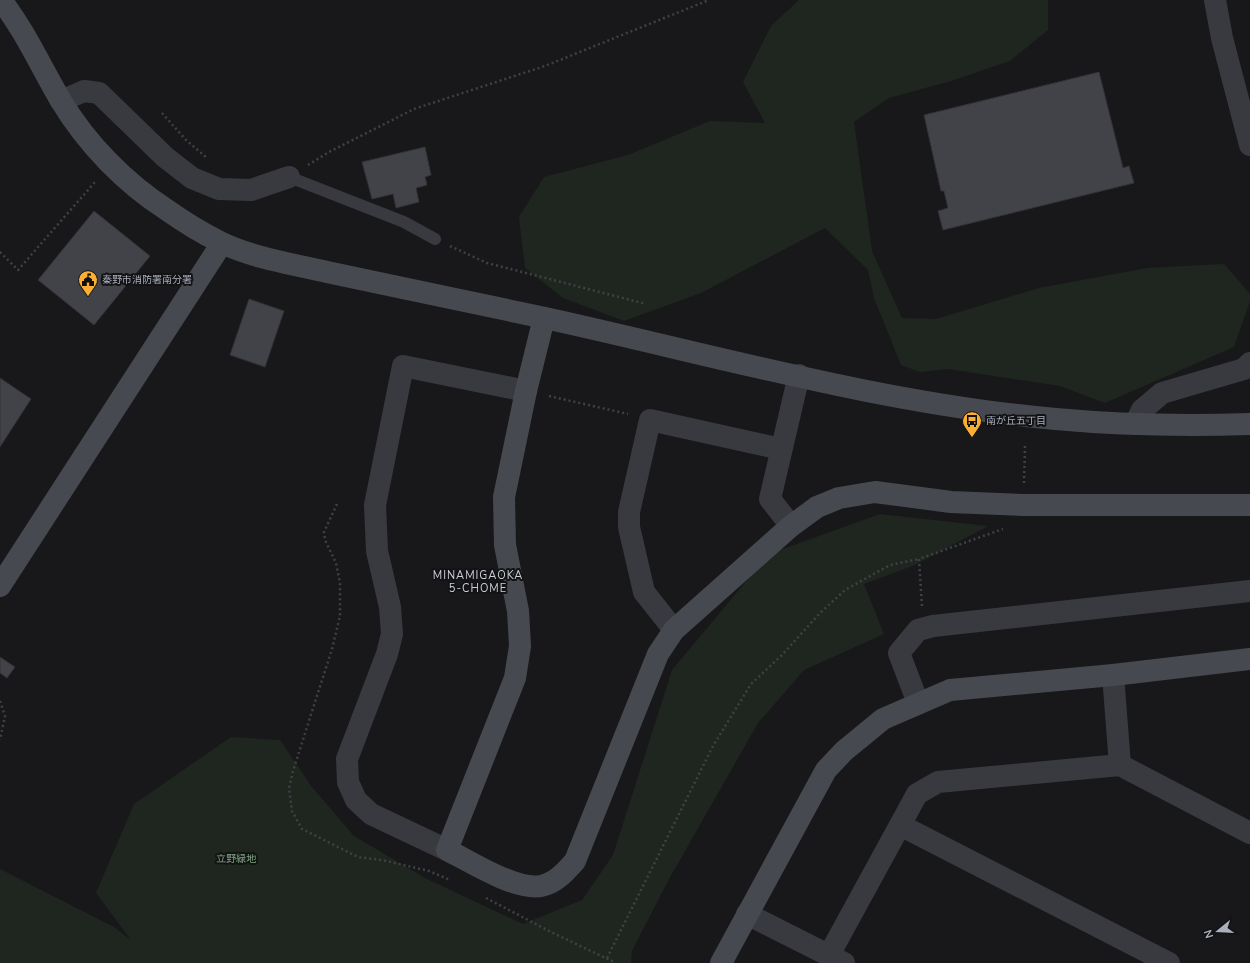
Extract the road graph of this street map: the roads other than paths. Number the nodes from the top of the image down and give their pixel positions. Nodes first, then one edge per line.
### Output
1 (1, 0) edge
2 (1215, 0) edge
3 (61, 101) junction
4 (1250, 145) edge
5 (289, 177) joint
6 (435, 239) road end
7 (222, 243) junction
8 (544, 318) junction
9 (1250, 363) edge
10 (799, 376) junction
11 (534, 393) junction
12 (1135, 424) junction
13 (1250, 424) edge
14 (782, 449) junction
15 (1250, 505) edge
16 (791, 526) junction
17 (0, 586) edge
18 (1250, 591) edge
19 (674, 630) junction
20 (1250, 659) edge
21 (1113, 675) junction
22 (918, 703) junction
23 (1120, 765) junction
24 (900, 825) junction
25 (1250, 833) edge
26 (447, 850) junction
27 (747, 914) junction
28 (837, 959) edge
29 (721, 963) edge
30 (1169, 963) edge

1 - 3 street
2 - 4 street
3 - 5 street
3 - 7 street
5 - 6 lane
7 - 8 street
7 - 17 street
8 - 10 street
8 - 11 street
9 - 12 street
10 - 12 street
10 - 14 street
11 - 26 street
11 - 26 street
12 - 13 street
14 - 16 street
14 - 19 street
15 - 16 street
16 - 19 street
18 - 22 street
19 - 26 street
20 - 21 street
21 - 22 street
21 - 23 street
22 - 27 street
23 - 24 street
23 - 25 street
24 - 28 street
24 - 30 street
27 - 28 street
27 - 29 street

